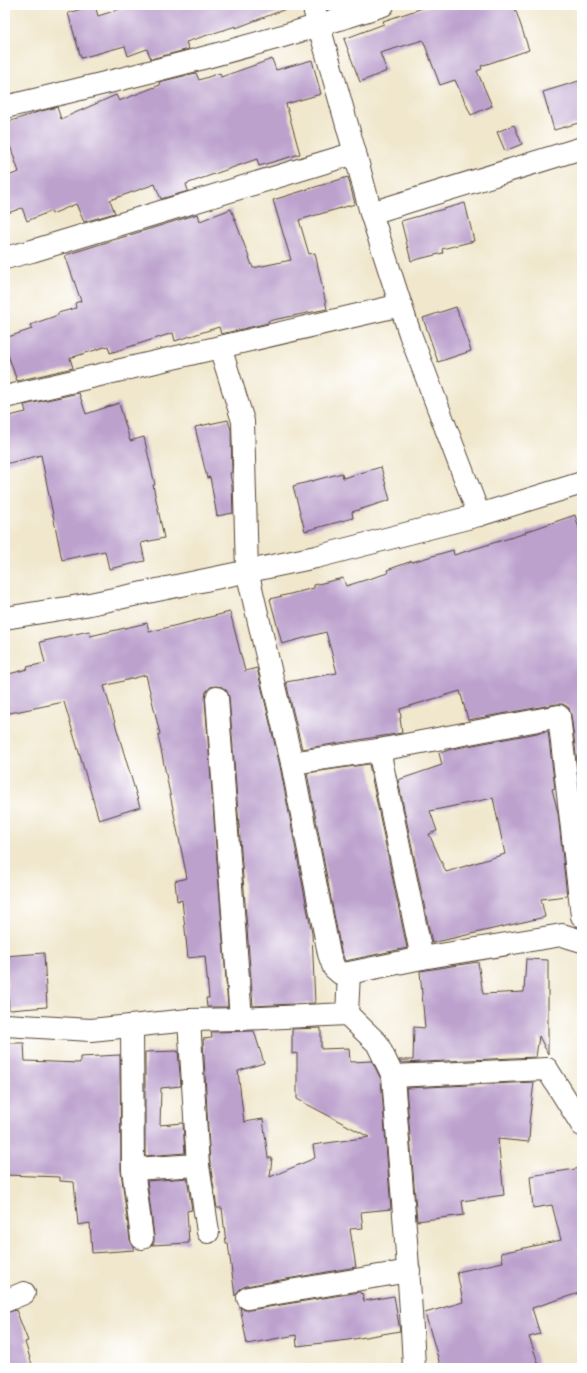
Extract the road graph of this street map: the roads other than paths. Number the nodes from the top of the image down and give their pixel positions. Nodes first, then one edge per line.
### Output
1 (312, 5) edge
2 (383, 5) edge
3 (318, 27) junction
4 (5, 107) edge
5 (582, 148) edge
6 (355, 153) junction
7 (371, 213) junction
8 (5, 258) edge
9 (400, 305) junction
10 (220, 347) junction
11 (5, 397) edge
12 (582, 483) edge
13 (479, 515) junction
14 (247, 571) junction
15 (5, 618) edge
16 (218, 698) dead end
17 (379, 750) junction
18 (292, 763) junction
19 (582, 916) edge
20 (582, 941) edge
21 (422, 958) junction
22 (349, 973) junction
23 (347, 1014) junction
24 (241, 1019) junction
25 (189, 1020) junction
26 (5, 1024) edge
27 (132, 1026) junction
28 (393, 1076) junction
29 (582, 1125) edge
30 (198, 1165) junction
31 (133, 1169) junction
32 (208, 1232) dead end
33 (142, 1238) dead end
34 (409, 1271) junction
35 (248, 1298) dead end
36 (414, 1368) edge

1 - 3 street
2 - 3 street
3 - 4 street
3 - 6 street
5 - 7 street
6 - 7 street
6 - 8 street
7 - 9 street
9 - 10 street
9 - 13 street
10 - 11 street
10 - 14 street
12 - 13 street
13 - 14 street
14 - 15 street
14 - 18 street
16 - 24 street
17 - 18 street
17 - 19 street
17 - 21 street
18 - 22 street
20 - 21 street
21 - 22 street
22 - 23 street
23 - 24 street
23 - 28 street
24 - 25 street
25 - 27 street
25 - 30 street
26 - 27 street
27 - 31 street
28 - 29 street
28 - 34 street
30 - 31 street
30 - 32 street
31 - 33 street
34 - 35 street
34 - 36 street

